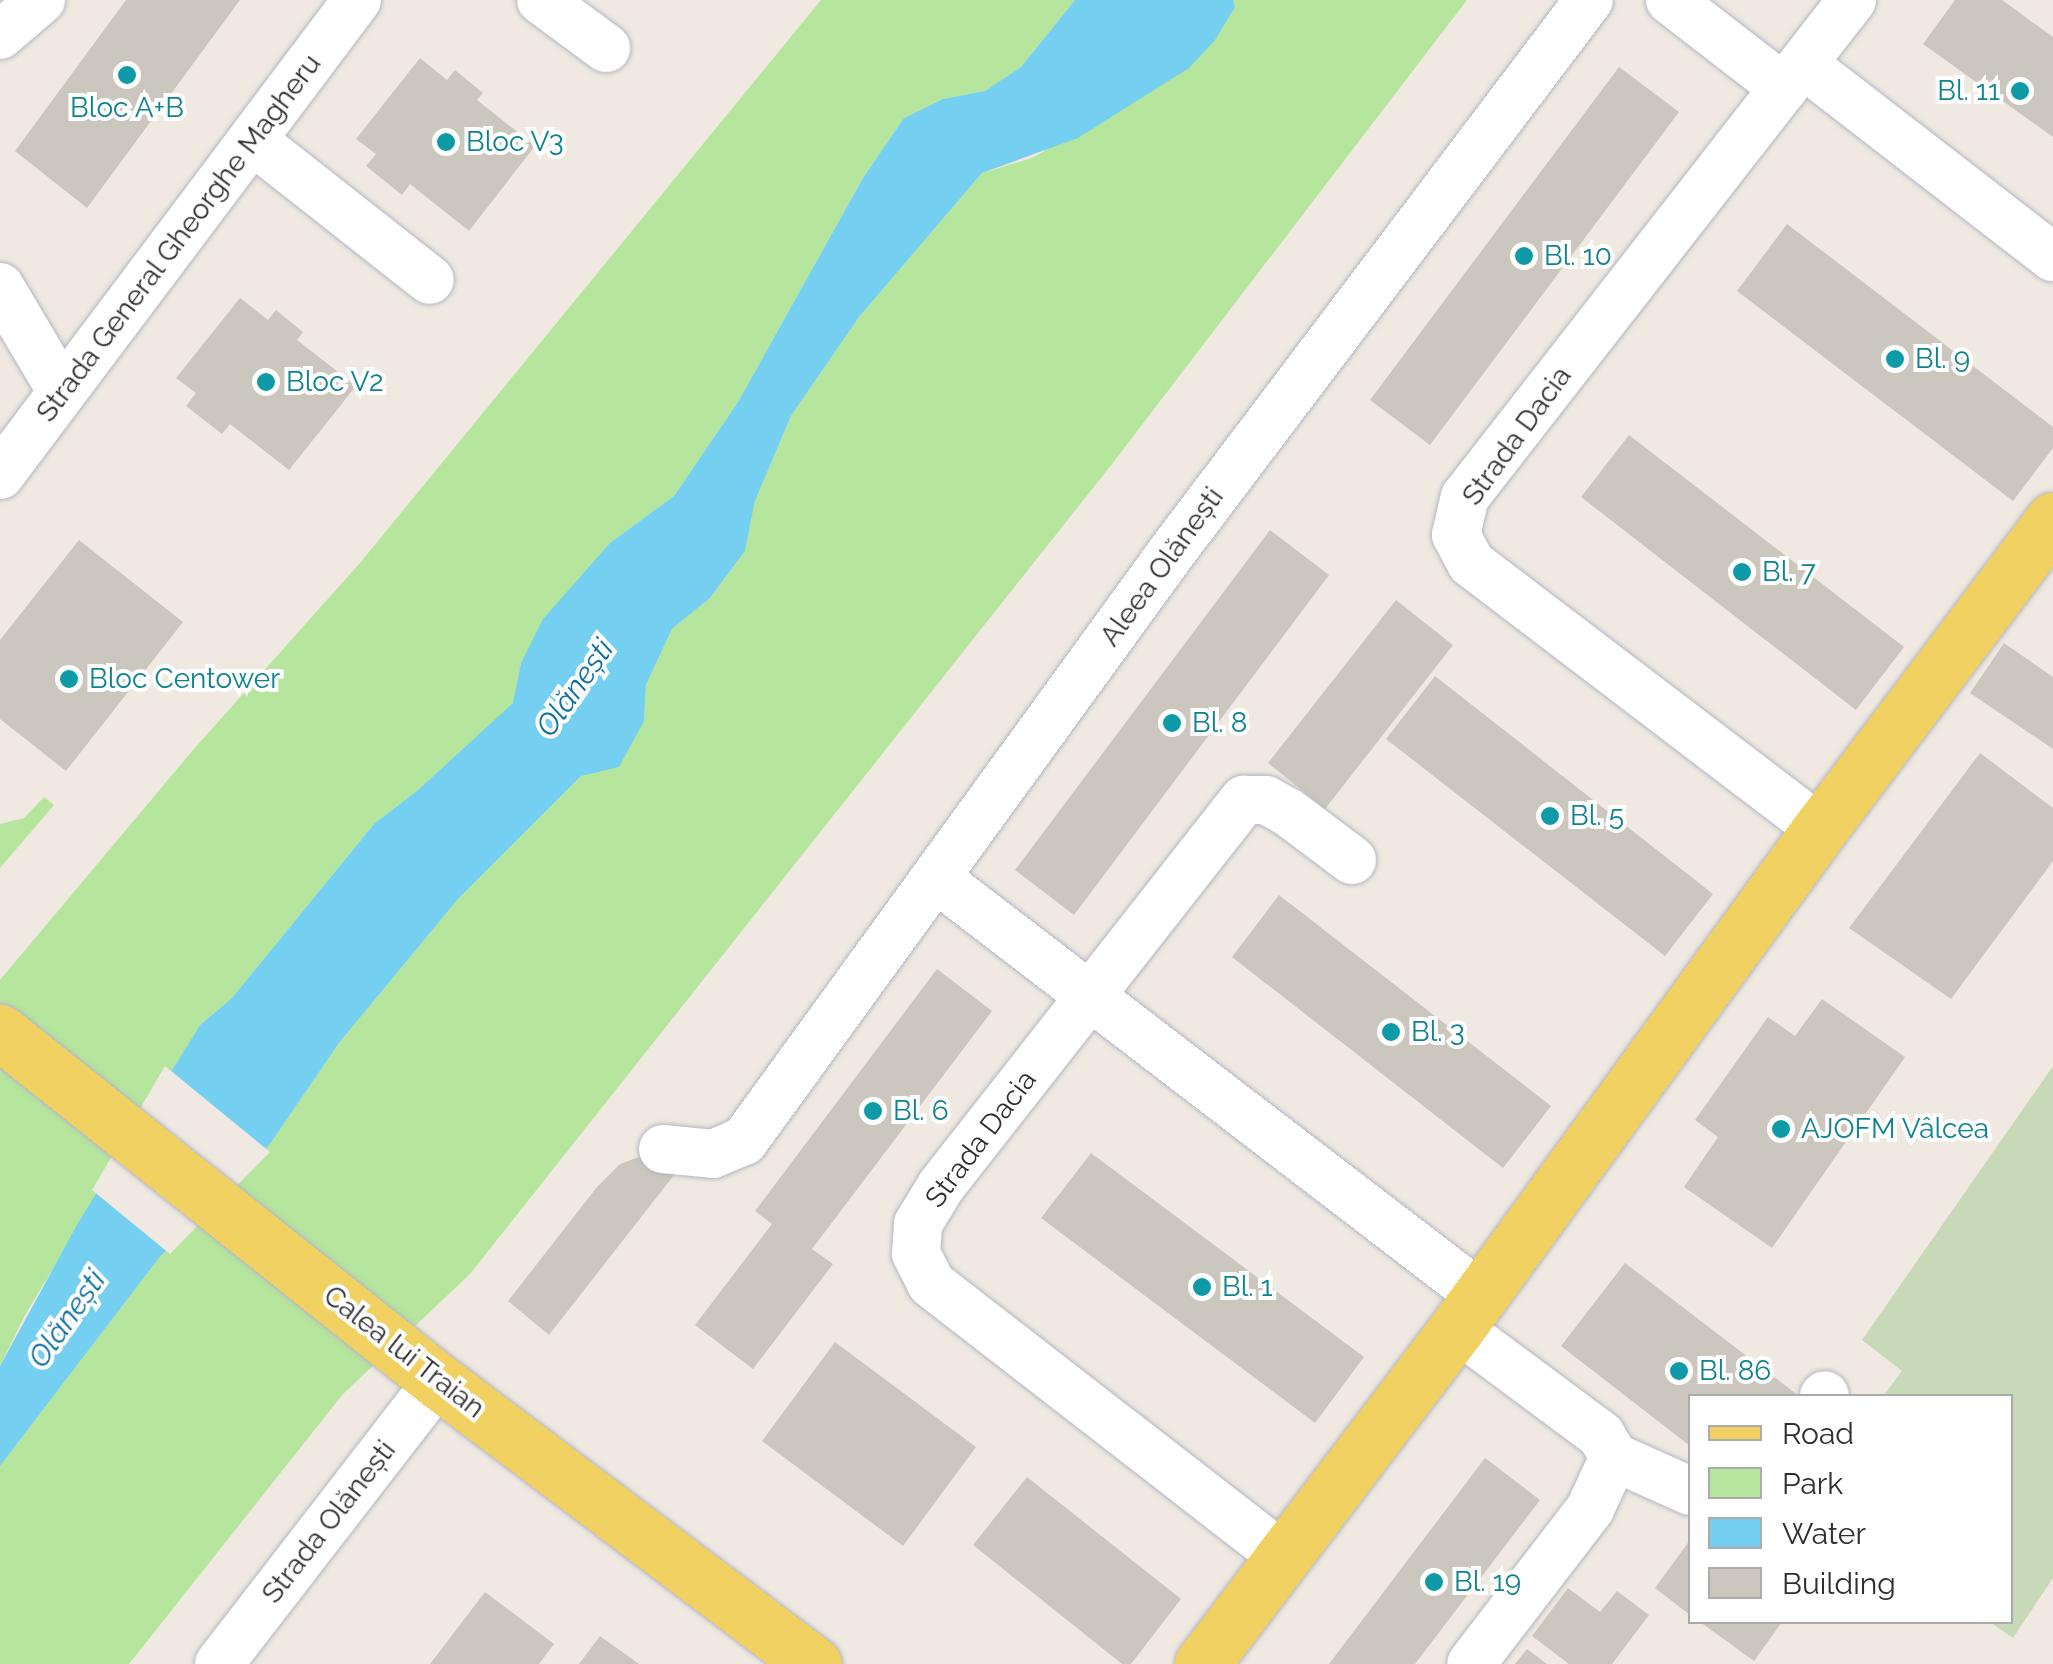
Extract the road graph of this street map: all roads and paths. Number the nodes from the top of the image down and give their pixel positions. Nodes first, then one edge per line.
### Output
1 (41, 0) edge
2 (357, 0) edge
3 (542, 0) edge
4 (1589, 0) edge
5 (1670, 0) edge
6 (1852, 0) edge
7 (0, 35) edge
8 (606, 48) dead end
9 (1793, 76) junction
10 (252, 140) junction
11 (2053, 257) edge
12 (430, 280) dead end
13 (0, 287) edge
14 (62, 392) junction
15 (0, 475) edge
16 (2053, 520) edge
17 (1820, 830) junction
18 (1352, 860) dead end
19 (936, 878) junction
20 (1091, 996) junction
21 (0, 1032) edge
22 (663, 1150) dead end
23 (1468, 1312) junction
24 (438, 1380) junction
25 (1614, 1457) junction
26 (1688, 1490) edge
27 (1285, 1558) junction
28 (218, 1664) edge
29 (814, 1664) edge
30 (1202, 1664) edge
31 (1471, 1664) edge

1 - 7 street
2 - 10 street, Strada General Gheorghe Magheru
3 - 8 street
4 - 19 street, Aleea Olănești
5 - 9 street
6 - 9 street, Strada Dacia
9 - 11 street
9 - 17 street, Strada Dacia
10 - 12 street
10 - 14 street, Strada General Gheorghe Magheru
13 - 14 street
14 - 15 street, Strada General Gheorghe Magheru
16 - 17 main road
17 - 23 main road
18 - 20 street, Strada Dacia
19 - 20 street
19 - 22 street, Aleea Olănești
20 - 23 street
20 - 27 street, Strada Dacia
21 - 24 main road, Calea lui Traian
23 - 25 street
23 - 27 main road
24 - 28 street, Strada Olănești
24 - 29 main road, Calea lui Traian
25 - 26 street
25 - 31 street
27 - 30 main road

